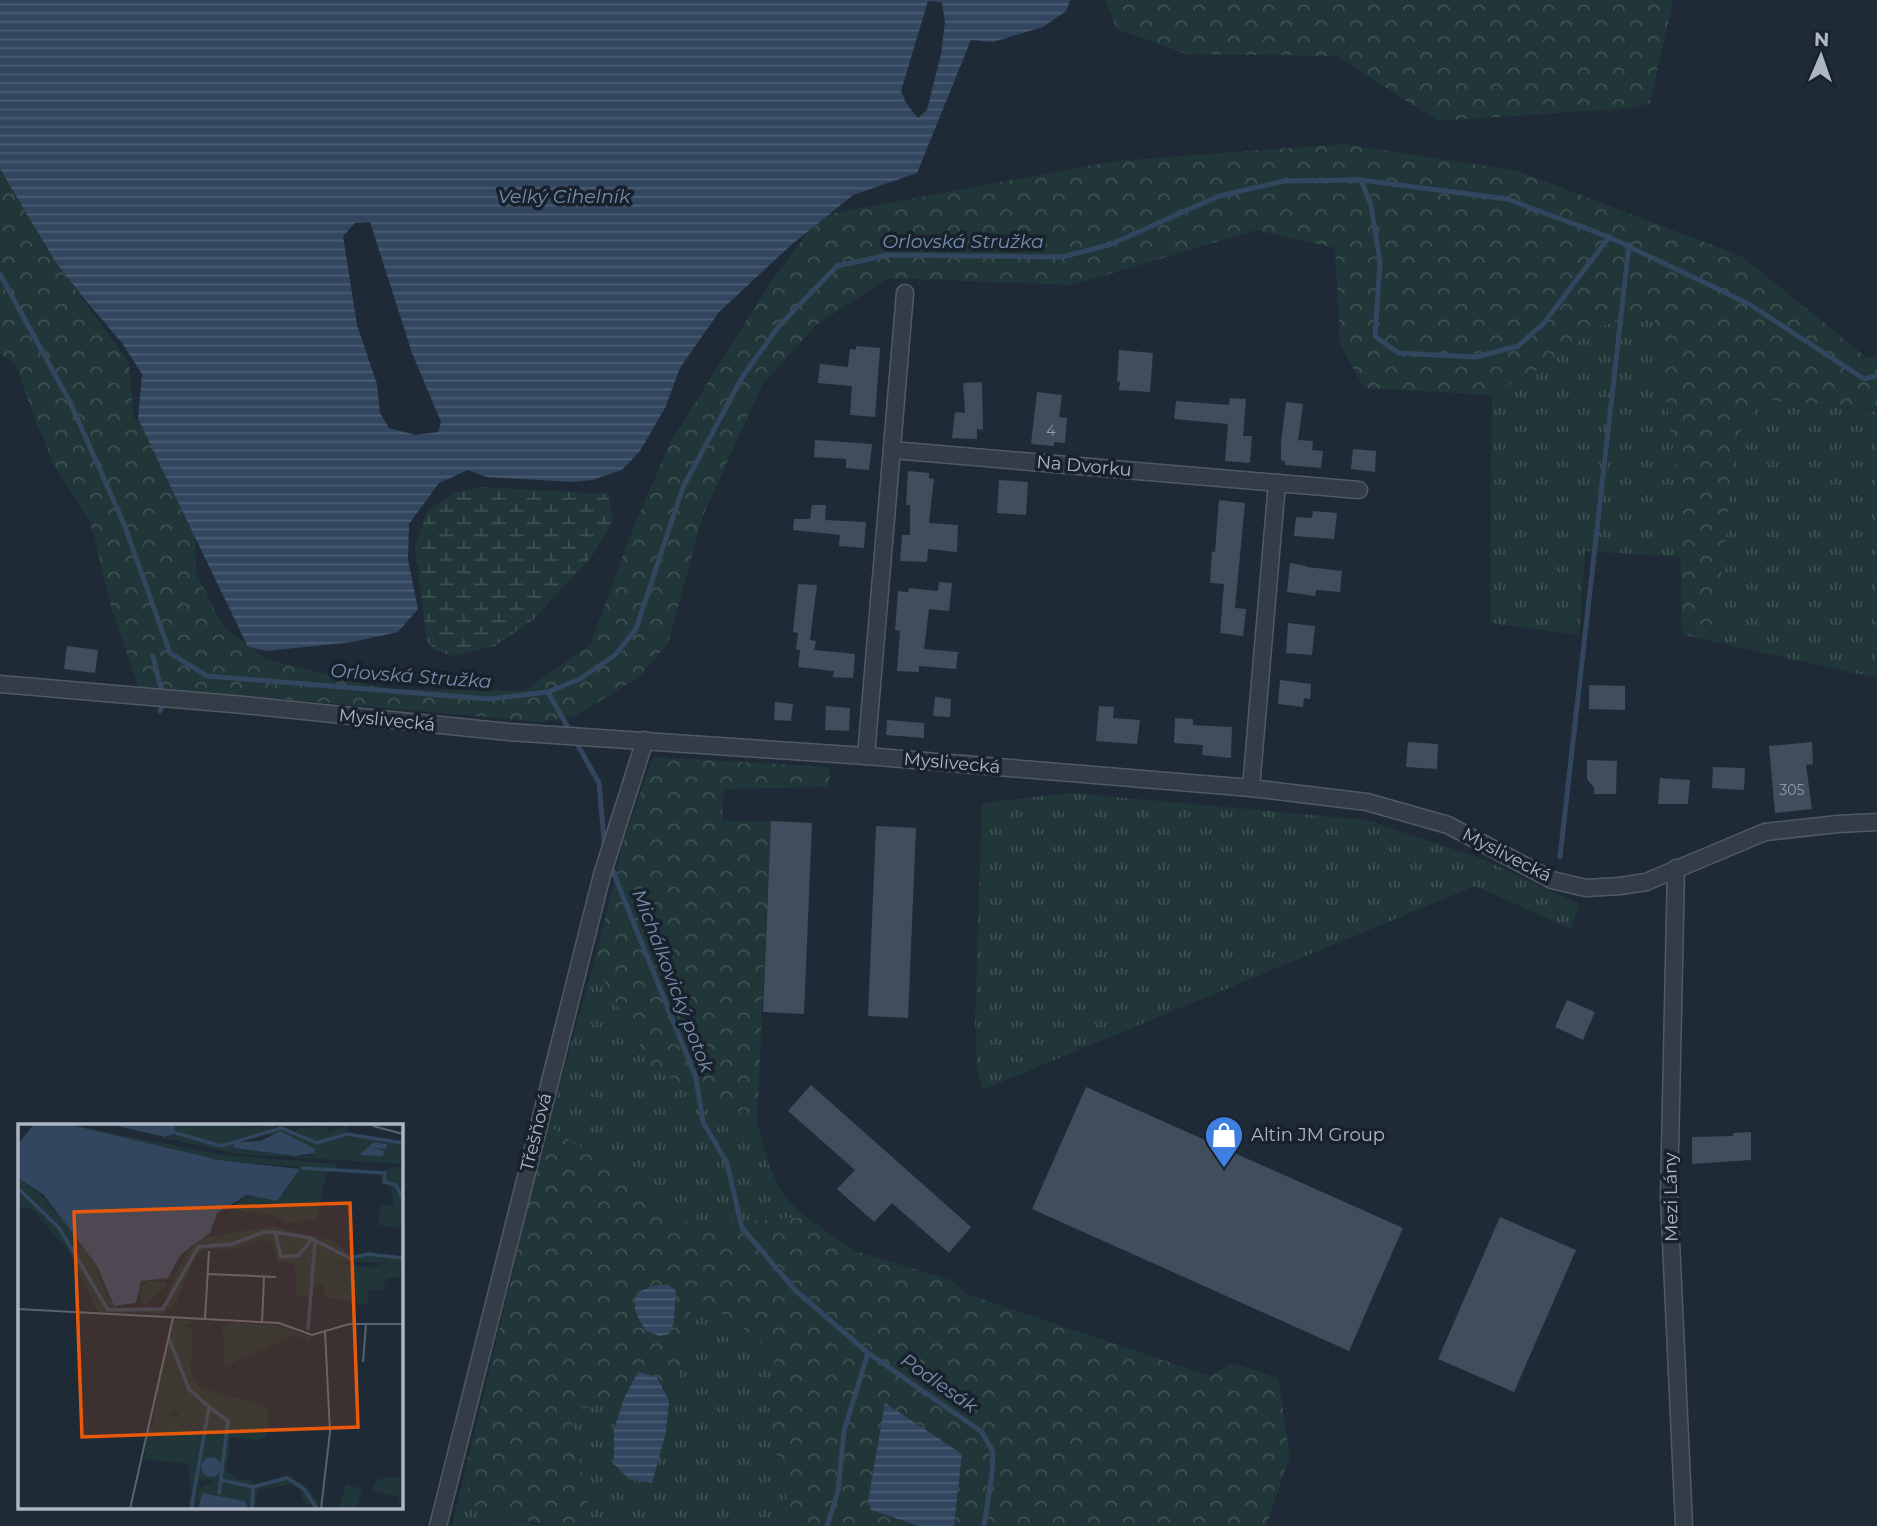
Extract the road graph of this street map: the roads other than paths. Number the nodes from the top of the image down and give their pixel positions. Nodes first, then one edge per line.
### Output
1 (905, 293) dead end
2 (892, 450) junction
3 (1277, 483) junction
4 (1359, 490) dead end
5 (0, 684) edge
6 (645, 740) junction
7 (866, 756) junction
8 (1251, 788) junction
9 (1877, 822) edge
10 (1676, 868) junction
11 (438, 1526) edge
12 (1684, 1526) edge

1 - 2 street
2 - 3 street, Na Dvorku
2 - 7 street
3 - 4 street, Na Dvorku
3 - 8 street
5 - 6 street, Myslivecká
6 - 7 street, Myslivecká
6 - 11 street, Třešňová
7 - 8 street, Myslivecká
8 - 10 street, Myslivecká
9 - 10 street, Myslivecká
10 - 12 street, Mezi Lány

